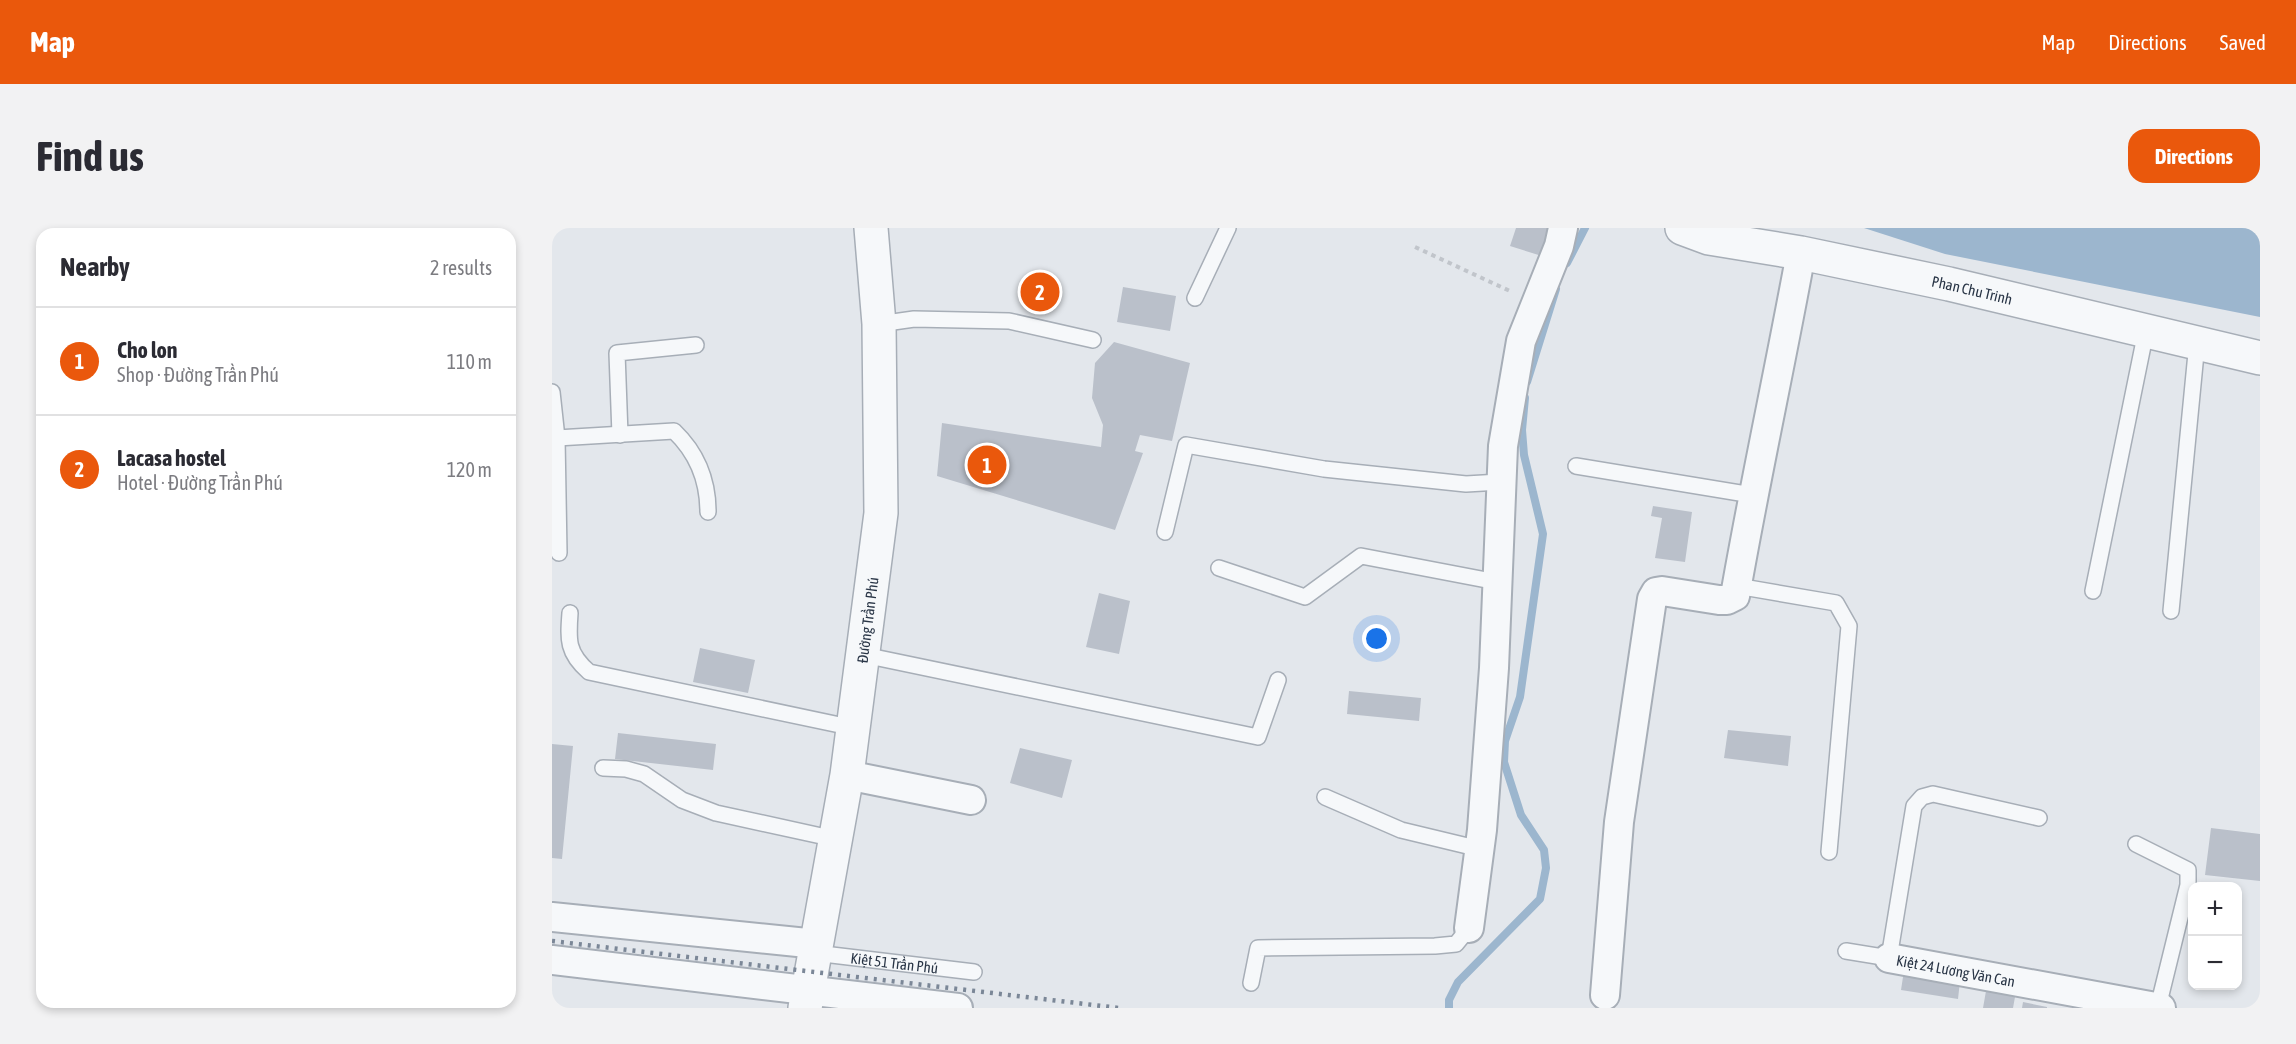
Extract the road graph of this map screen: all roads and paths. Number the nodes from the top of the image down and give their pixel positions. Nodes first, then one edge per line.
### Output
1 (871, 228) edge
2 (1228, 228) edge
3 (1563, 228) edge
4 (1682, 228) edge
5 (1415, 247) dead end
6 (1801, 253) junction
7 (1195, 298) dead end
8 (1535, 303) junction
9 (879, 324) junction
10 (2146, 331) junction
11 (1093, 340) dead end
12 (2197, 343) junction
13 (696, 345) dead end
14 (2260, 358) edge
15 (552, 392) edge
16 (620, 435) junction
17 (556, 438) junction
18 (1576, 466) dead end
19 (1500, 482) junction
20 (1752, 495) junction
21 (708, 512) dead end
22 (1165, 532) dead end
23 (559, 553) dead end
24 (1219, 568) dead end
25 (1497, 582) junction
26 (1737, 586) junction
27 (2093, 591) dead end
28 (2171, 611) dead end
29 (570, 613) dead end
30 (864, 655) junction
31 (1278, 680) dead end
32 (854, 728) junction
33 (603, 768) dead end
34 (847, 775) junction
35 (1325, 797) dead end
36 (971, 800) dead end
37 (2040, 818) dead end
38 (835, 839) junction
39 (2136, 843) dead end
40 (1479, 849) junction
41 (1829, 852) dead end
42 (552, 917) edge
43 (1469, 928) joint
44 (816, 948) junction
45 (1846, 951) dead end
46 (1889, 958) junction
47 (552, 960) edge
48 (974, 972) dead end
49 (1251, 983) dead end
50 (1605, 995) dead end
51 (806, 1000) edge
52 (958, 1008) edge
53 (2160, 1008) edge

1 - 9 street, Đường Trần Phú
2 - 7 lane
3 - 8 street
4 - 6 street, Phan Chu Trinh
5 - 8 path
6 - 10 street, Phan Chu Trinh
6 - 20 street
8 - 19 street
9 - 11 lane
9 - 30 street, Đường Trần Phú
10 - 12 street, Phan Chu Trinh
10 - 27 lane
12 - 14 street, Phan Chu Trinh
12 - 28 lane
13 - 16 lane
15 - 17 lane
16 - 17 lane
16 - 21 lane
17 - 23 lane
18 - 20 lane
19 - 22 lane
19 - 25 street
20 - 26 street
24 - 25 lane
25 - 40 street
26 - 41 lane
26 - 50 street
29 - 32 lane
30 - 31 lane
30 - 32 street, Đường Trần Phú
32 - 34 street, Đường Trần Phú
33 - 38 lane
34 - 36 street
34 - 38 street, Đường Trần Phú
35 - 40 lane
37 - 46 lane, Kiệt 24 Lương Văn Can
38 - 44 street, Đường Trần Phú
39 - 53 lane
40 - 43 street
42 - 44 street
43 - 49 lane
44 - 48 lane, Kiệt 51 Trần Phú
44 - 51 street, Đường Trần Phú
45 - 46 lane
46 - 53 street, Kiệt 24 Lương Văn Can
47 - 51 street
51 - 52 street

